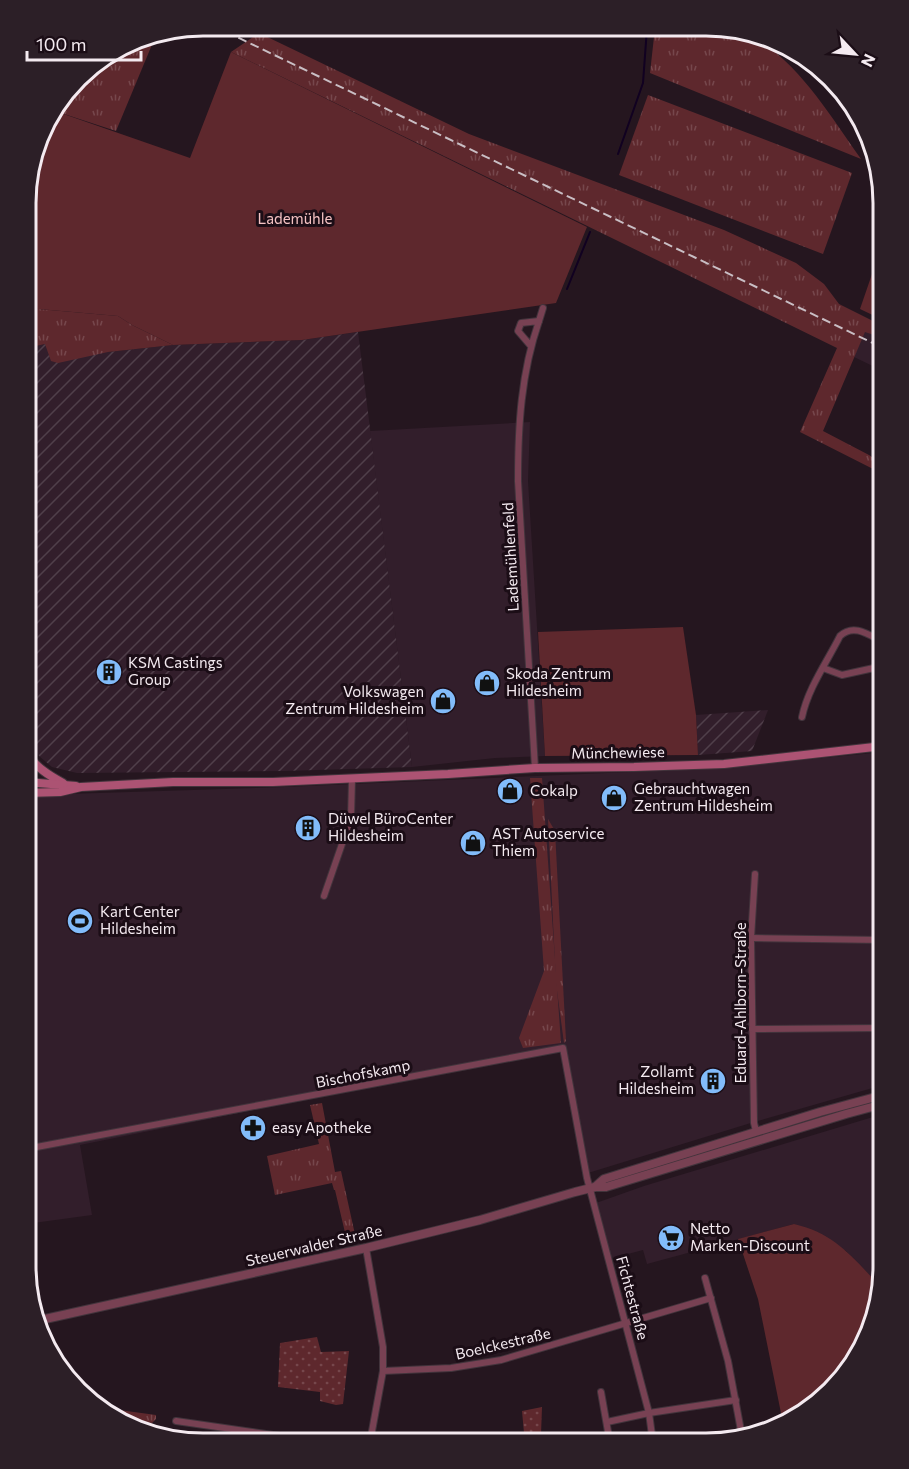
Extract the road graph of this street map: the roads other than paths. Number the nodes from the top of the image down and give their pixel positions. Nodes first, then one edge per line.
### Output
1 (543, 308) dead end
2 (539, 321) junction
3 (530, 345) junction
4 (873, 637) edge
5 (823, 668) junction
6 (873, 668) edge
7 (802, 717) dead end
8 (873, 747) edge
9 (36, 765) edge
10 (535, 768) junction
11 (352, 779) junction
12 (36, 783) edge
13 (66, 785) junction
14 (81, 787) junction
15 (36, 793) edge
16 (755, 874) dead end
17 (324, 896) dead end
18 (751, 938) junction
19 (873, 940) edge
20 (873, 1028) edge
21 (752, 1029) junction
22 (873, 1098) edge
23 (873, 1107) edge
24 (756, 1131) junction
25 (760, 1140) junction
26 (36, 1147) edge
27 (593, 1188) junction
28 (366, 1248) junction
29 (705, 1278) dead end
30 (711, 1298) junction
31 (45, 1319) edge
32 (627, 1324) junction
33 (383, 1371) junction
34 (601, 1392) dead end
35 (736, 1400) junction
36 (649, 1413) junction
37 (176, 1421) dead end
38 (607, 1422) junction
39 (741, 1429) edge
40 (259, 1433) edge
41 (372, 1433) edge
42 (609, 1433) edge
43 (652, 1433) edge

1 - 2 street
2 - 3 street, Lademühlenfeld
2 - 3 street, Lademühlenfeld
3 - 10 street, Lademühlenfeld
4 - 5 street
5 - 6 street
5 - 7 street
8 - 10 main road, Münchewiese
9 - 13 main road, Münchewiese
10 - 11 main road, Münchewiese
11 - 14 main road, Münchewiese
11 - 17 street
12 - 13 main road, Münchewiese
13 - 14 main road, Münchewiese
14 - 15 main road, Münchewiese
16 - 18 street, Eduard-Ahlborn-Straße
18 - 19 street
18 - 21 street, Eduard-Ahlborn-Straße
20 - 21 street
21 - 24 street, Eduard-Ahlborn-Straße
22 - 24 street, Steuerwalder Straße
23 - 25 street, Steuerwalder Straße
24 - 25 street
24 - 27 street, Steuerwalder Straße
25 - 27 street, Steuerwalder Straße
26 - 27 street, Bischofskamp
27 - 28 street, Steuerwalder Straße
27 - 32 street, Fichtestraße
28 - 31 street, Steuerwalder Straße
28 - 33 street
29 - 30 street
30 - 32 street, Boelckestraße
30 - 35 street
32 - 33 street, Boelckestraße
32 - 36 street, Fichtestraße
33 - 41 street
34 - 38 street
35 - 36 street
35 - 39 street
36 - 38 street
36 - 43 street, Fichtestraße
37 - 40 street
38 - 42 street

